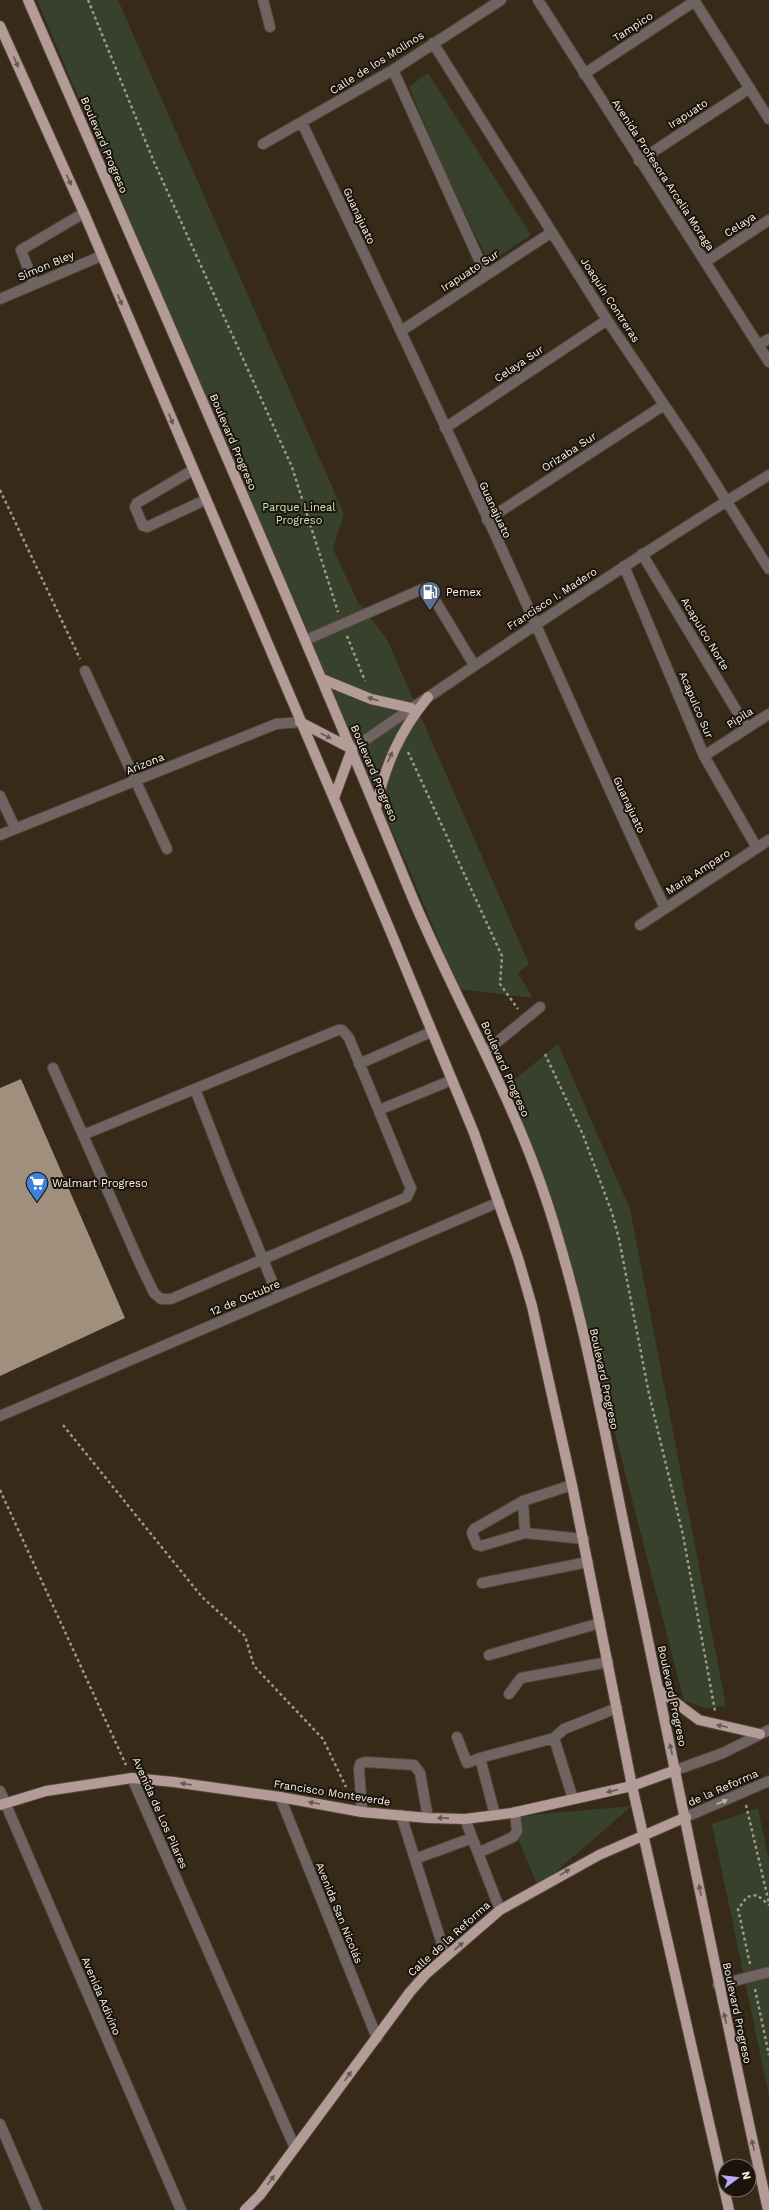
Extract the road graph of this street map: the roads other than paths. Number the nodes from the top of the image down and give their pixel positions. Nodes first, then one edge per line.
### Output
1 (28, 0) edge
2 (501, 0) edge
3 (538, 0) edge
4 (694, 1) edge
5 (268, 2) edge
6 (0, 26) edge
7 (270, 27) dead end
8 (3, 41) edge
9 (433, 43) junction
10 (393, 70) junction
11 (584, 74) junction
12 (750, 88) junction
13 (769, 119) edge
14 (302, 123) junction
15 (263, 144) dead end
16 (639, 161) junction
17 (84, 213) junction
18 (769, 220) edge
19 (552, 232) junction
20 (102, 256) junction
21 (705, 262) junction
22 (486, 275) junction
23 (34, 284) junction
24 (0, 299) edge
25 (607, 320) junction
26 (401, 331) junction
27 (769, 339) edge
28 (758, 345) junction
29 (769, 362) edge
30 (664, 405) junction
31 (445, 428) junction
32 (192, 470) junction
33 (769, 475) edge
34 (205, 500) junction
35 (726, 501) junction
36 (487, 520) junction
37 (642, 554) junction
38 (624, 566) junction
39 (769, 569) edge
40 (535, 623) junction
41 (306, 640) junction
42 (474, 665) junction
43 (85, 671) road end
44 (322, 679) junction
45 (428, 697) junction
46 (411, 708) junction
47 (769, 714) edge
48 (300, 722) junction
49 (747, 728) junction
50 (352, 749) junction
51 (704, 756) junction
52 (137, 780) junction
53 (0, 796) edge
54 (334, 798) junction
55 (376, 808) junction
56 (15, 828) junction
57 (0, 835) edge
58 (769, 840) edge
59 (757, 848) junction
60 (167, 849) dead end
61 (665, 908) junction
62 (640, 925) dead end
63 (540, 1007) dead end
64 (431, 1032) junction
65 (485, 1052) junction
66 (359, 1064) junction
67 (52, 1068) dead end
68 (452, 1080) junction
69 (195, 1089) junction
70 (379, 1110) junction
71 (83, 1135) junction
72 (499, 1202) junction
73 (262, 1259) junction
74 (278, 1296) junction
75 (0, 1416) edge
76 (572, 1485) junction
77 (523, 1501) junction
78 (525, 1533) junction
79 (584, 1539) junction
80 (588, 1562) junction
81 (482, 1583) dead end
82 (600, 1623) junction
83 (489, 1655) dead end
84 (608, 1662) junction
85 (659, 1690) junction
86 (509, 1694) dead end
87 (617, 1708) junction
88 (765, 1732) edge
89 (457, 1737) dead end
90 (554, 1738) junction
91 (480, 1758) junction
92 (676, 1770) junction
93 (132, 1778) junction
94 (769, 1781) edge
95 (632, 1786) junction
96 (0, 1792) edge
97 (280, 1797) junction
98 (573, 1800) junction
99 (2, 1804) edge
100 (362, 1812) junction
101 (515, 1812) junction
102 (495, 1815) junction
103 (401, 1816) junction
104 (686, 1817) junction
105 (428, 1818) junction
106 (465, 1819) junction
107 (643, 1835) junction
108 (472, 1838) junction
109 (478, 1853) junction
110 (415, 1859) junction
111 (500, 1910) junction
112 (446, 1957) junction
113 (769, 1972) edge
114 (718, 1985) junction
115 (377, 2038) junction
116 (0, 2124) edge
117 (295, 2148) junction
118 (37, 2210) edge
119 (181, 2210) edge
120 (245, 2210) edge
121 (729, 2210) edge
122 (768, 2210) edge

1 - 41 main road, Boulevard Progreso
2 - 9 street, Calle de los Molinos
3 - 11 street, Avenida Profesora Arcelia Moraga
4 - 11 street, Tampico
4 - 12 street
5 - 7 street
6 - 8 main road
8 -> 17 main road
9 - 10 street, Calle de los Molinos
9 - 19 street, Joaquín Contreras
10 - 14 street, Calle de los Molinos
10 - 22 street
11 - 16 street, Avenida Profesora Arcelia Moraga
12 - 13 street
12 - 16 street, Irapuato
14 - 15 street, Calle de los Molinos
14 - 26 street, Guanajuato
16 - 21 street, Avenida Profesora Arcelia Moraga
17 - 20 main road
17 - 23 street
18 - 21 street, Celaya
19 - 22 street, Irapuato Sur
19 - 25 street, Joaquín Contreras
20 - 23 street, Simon Bley
20 -> 32 main road
21 - 28 street, Avenida Profesora Arcelia Moraga
22 - 26 street, Irapuato Sur
23 - 24 street, Simon Bley
25 - 30 street, Joaquín Contreras
25 - 31 street, Celaya Sur
26 - 31 street, Guanajuato
27 - 28 street
28 - 29 street, Avenida Profesora Arcelia Moraga
30 - 35 street, Joaquín Contreras
30 - 36 street, Orizaba Sur
31 - 36 street, Guanajuato
32 - 34 main road
32 - 34 street
33 - 35 street, Francisco I. Madero
34 - 48 main road
35 - 37 street, Francisco I. Madero
35 - 39 street, Joaquín Contreras
36 - 40 street, Guanajuato
37 - 38 street, Francisco I. Madero
37 - 49 street, Acapulco Norte
38 - 40 street, Francisco I. Madero
38 - 51 street, Acapulco Sur
40 - 42 street, Francisco I. Madero
40 - 61 street, Guanajuato
41 - 42 street
41 - 44 main road, Boulevard Progreso
42 - 45 street, Francisco I. Madero
43 - 52 street
46 -> 44 main road
44 - 50 main road, Boulevard Progreso
45 - 46 street, Francisco I. Madero
55 -> 45 main road
46 - 50 street, Francisco I. Madero
47 - 49 street, Pípila
48 -> 50 main road
48 - 52 street, Arizona
48 - 54 main road
49 - 51 street, Pípila
50 - 54 main road
50 - 55 main road, Boulevard Progreso
51 - 59 street, Acapulco Sur
52 - 56 street, Arizona
52 - 60 street
53 - 56 street
54 - 64 main road
55 - 65 main road, Boulevard Progreso
56 - 57 street, Arizona
58 - 59 street, María Amparo
59 - 61 street, María Amparo
61 - 62 street, María Amparo
63 - 65 street
64 - 66 street
64 - 68 main road
65 - 85 main road, Boulevard Progreso
66 - 69 street
66 - 70 street
67 - 71 street
68 - 70 street
68 - 72 main road
69 - 71 street
69 - 73 street
70 - 73 street
71 - 73 street
72 - 74 street, 12 de Octubre
72 - 76 main road
73 - 74 street
74 - 75 street, 12 de Octubre
76 - 77 street
76 - 79 main road
77 - 78 street
77 - 78 street
78 - 79 street
79 - 80 main road
80 - 81 street
80 - 82 main road
82 - 83 street
82 - 84 main road
84 - 86 street
84 - 87 main road
88 -> 85 main road
92 -> 85 main road, Boulevard Progreso
87 - 90 street
87 - 95 main road
88 - 92 street, Francisco Monteverde
89 - 91 street
90 - 91 street
90 - 98 street
91 - 102 street
92 - 95 main road, Francisco Monteverde
92 - 104 main road, Boulevard Progreso
97 -> 93 main road, Francisco Monteverde
93 - 99 main road, Francisco Monteverde
93 - 117 street, Avenida de Los Pilares
104 -> 94 street, de la Reforma
95 -> 98 main road, Francisco Monteverde
95 - 107 main road
96 - 99 street, Avenida Adivino
100 -> 97 main road, Francisco Monteverde
97 - 115 street, Avenida San Nicolás
98 - 101 main road, Francisco Monteverde
99 - 119 street, Avenida Adivino
100 - 103 main road, Francisco Monteverde
100 - 105 street
101 - 102 main road, Francisco Monteverde
101 - 109 street
102 - 106 main road, Francisco Monteverde
103 - 105 main road, Francisco Monteverde
103 - 110 street
104 - 107 main road, Calle de la Reforma
114 -> 104 main road, Boulevard Progreso
106 -> 105 main road, Francisco Monteverde
106 - 108 street
111 -> 107 main road, Calle de la Reforma
107 - 121 main road
108 - 109 street
108 - 110 street
109 - 111 street
110 - 112 street
112 -> 111 main road, Calle de la Reforma
112 - 115 main road, Calle de la Reforma
113 - 114 street
122 -> 114 main road, Boulevard Progreso
117 -> 115 main road, Calle de la Reforma
116 - 118 street
120 -> 117 main road, Calle de la Reforma

